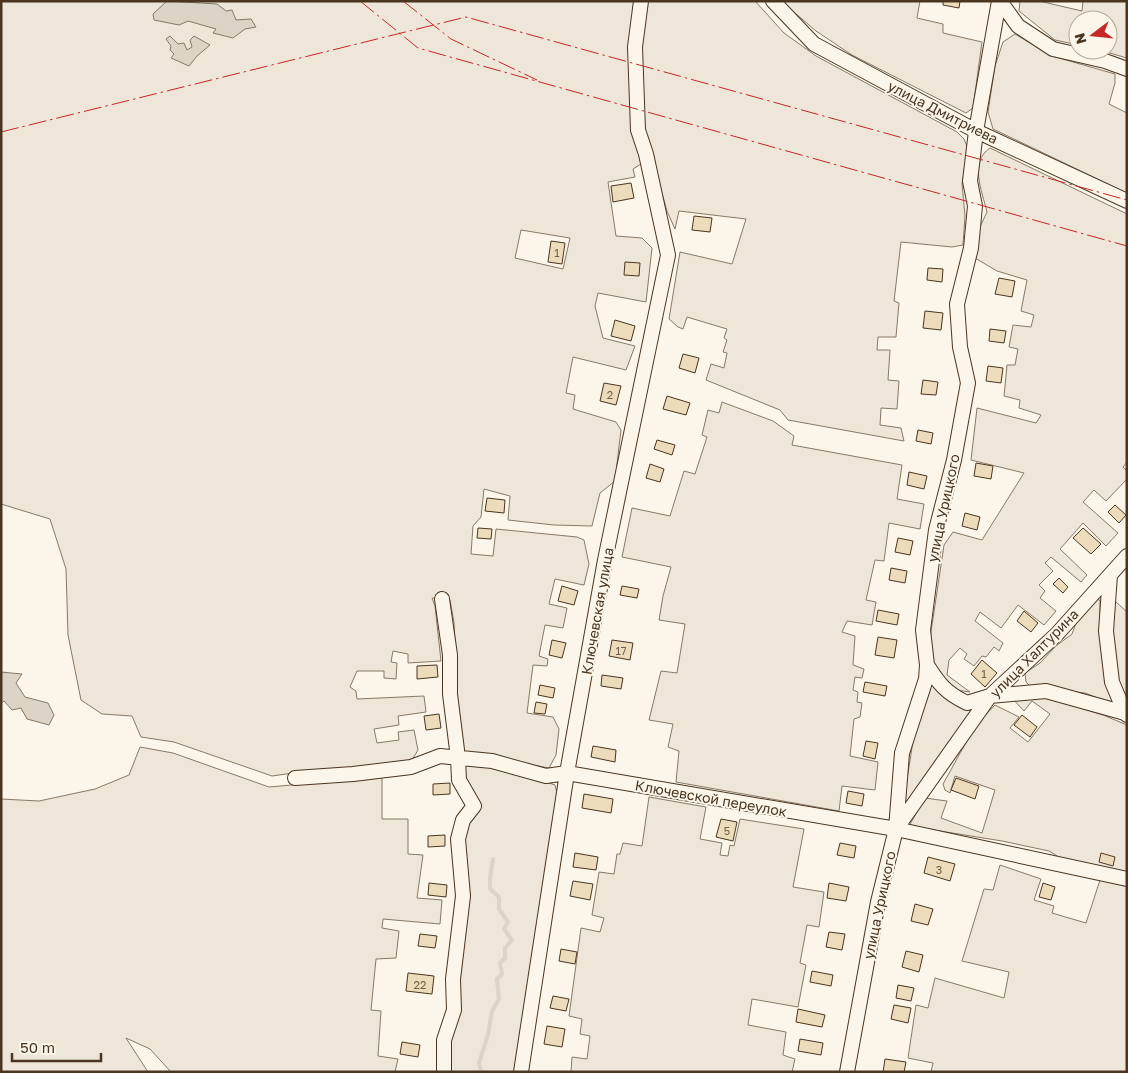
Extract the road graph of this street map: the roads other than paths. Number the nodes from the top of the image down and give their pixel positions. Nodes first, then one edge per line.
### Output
1 (641, 1) edge
2 (773, 1) edge
3 (999, 1) edge
4 (1127, 69) edge
5 (976, 131) junction
6 (1127, 201) edge
7 (1127, 556) edge
8 (1110, 575) junction
9 (442, 599) dead end
10 (926, 666) junction
11 (990, 696) junction
12 (1126, 714) edge
13 (458, 758) junction
14 (568, 773) junction
15 (295, 778) dead end
16 (896, 830) junction
17 (1127, 879) edge
18 (444, 1072) edge
19 (521, 1072) edge
20 (847, 1072) edge

1 - 14 street, Ключевская улица
2 - 5 street, улица Дмитриева
3 - 4 street
3 - 5 street, улица Урицкого
5 - 6 street, улица Дмитриева
5 - 10 street, улица Урицкого
7 - 8 street, улица Халтурина
8 - 11 street, улица Халтурина
8 - 12 street
9 - 13 street
10 - 11 street
10 - 16 street, улица Урицкого
11 - 12 street
11 - 16 street, улица Халтурина
13 - 14 street, Ключевской переулок
13 - 15 street, Ключевской переулок
13 - 18 street
14 - 16 street, Ключевской переулок
14 - 19 street, Ключевская улица
16 - 17 street, Ключевской переулок
16 - 20 street, улица Урицкого

